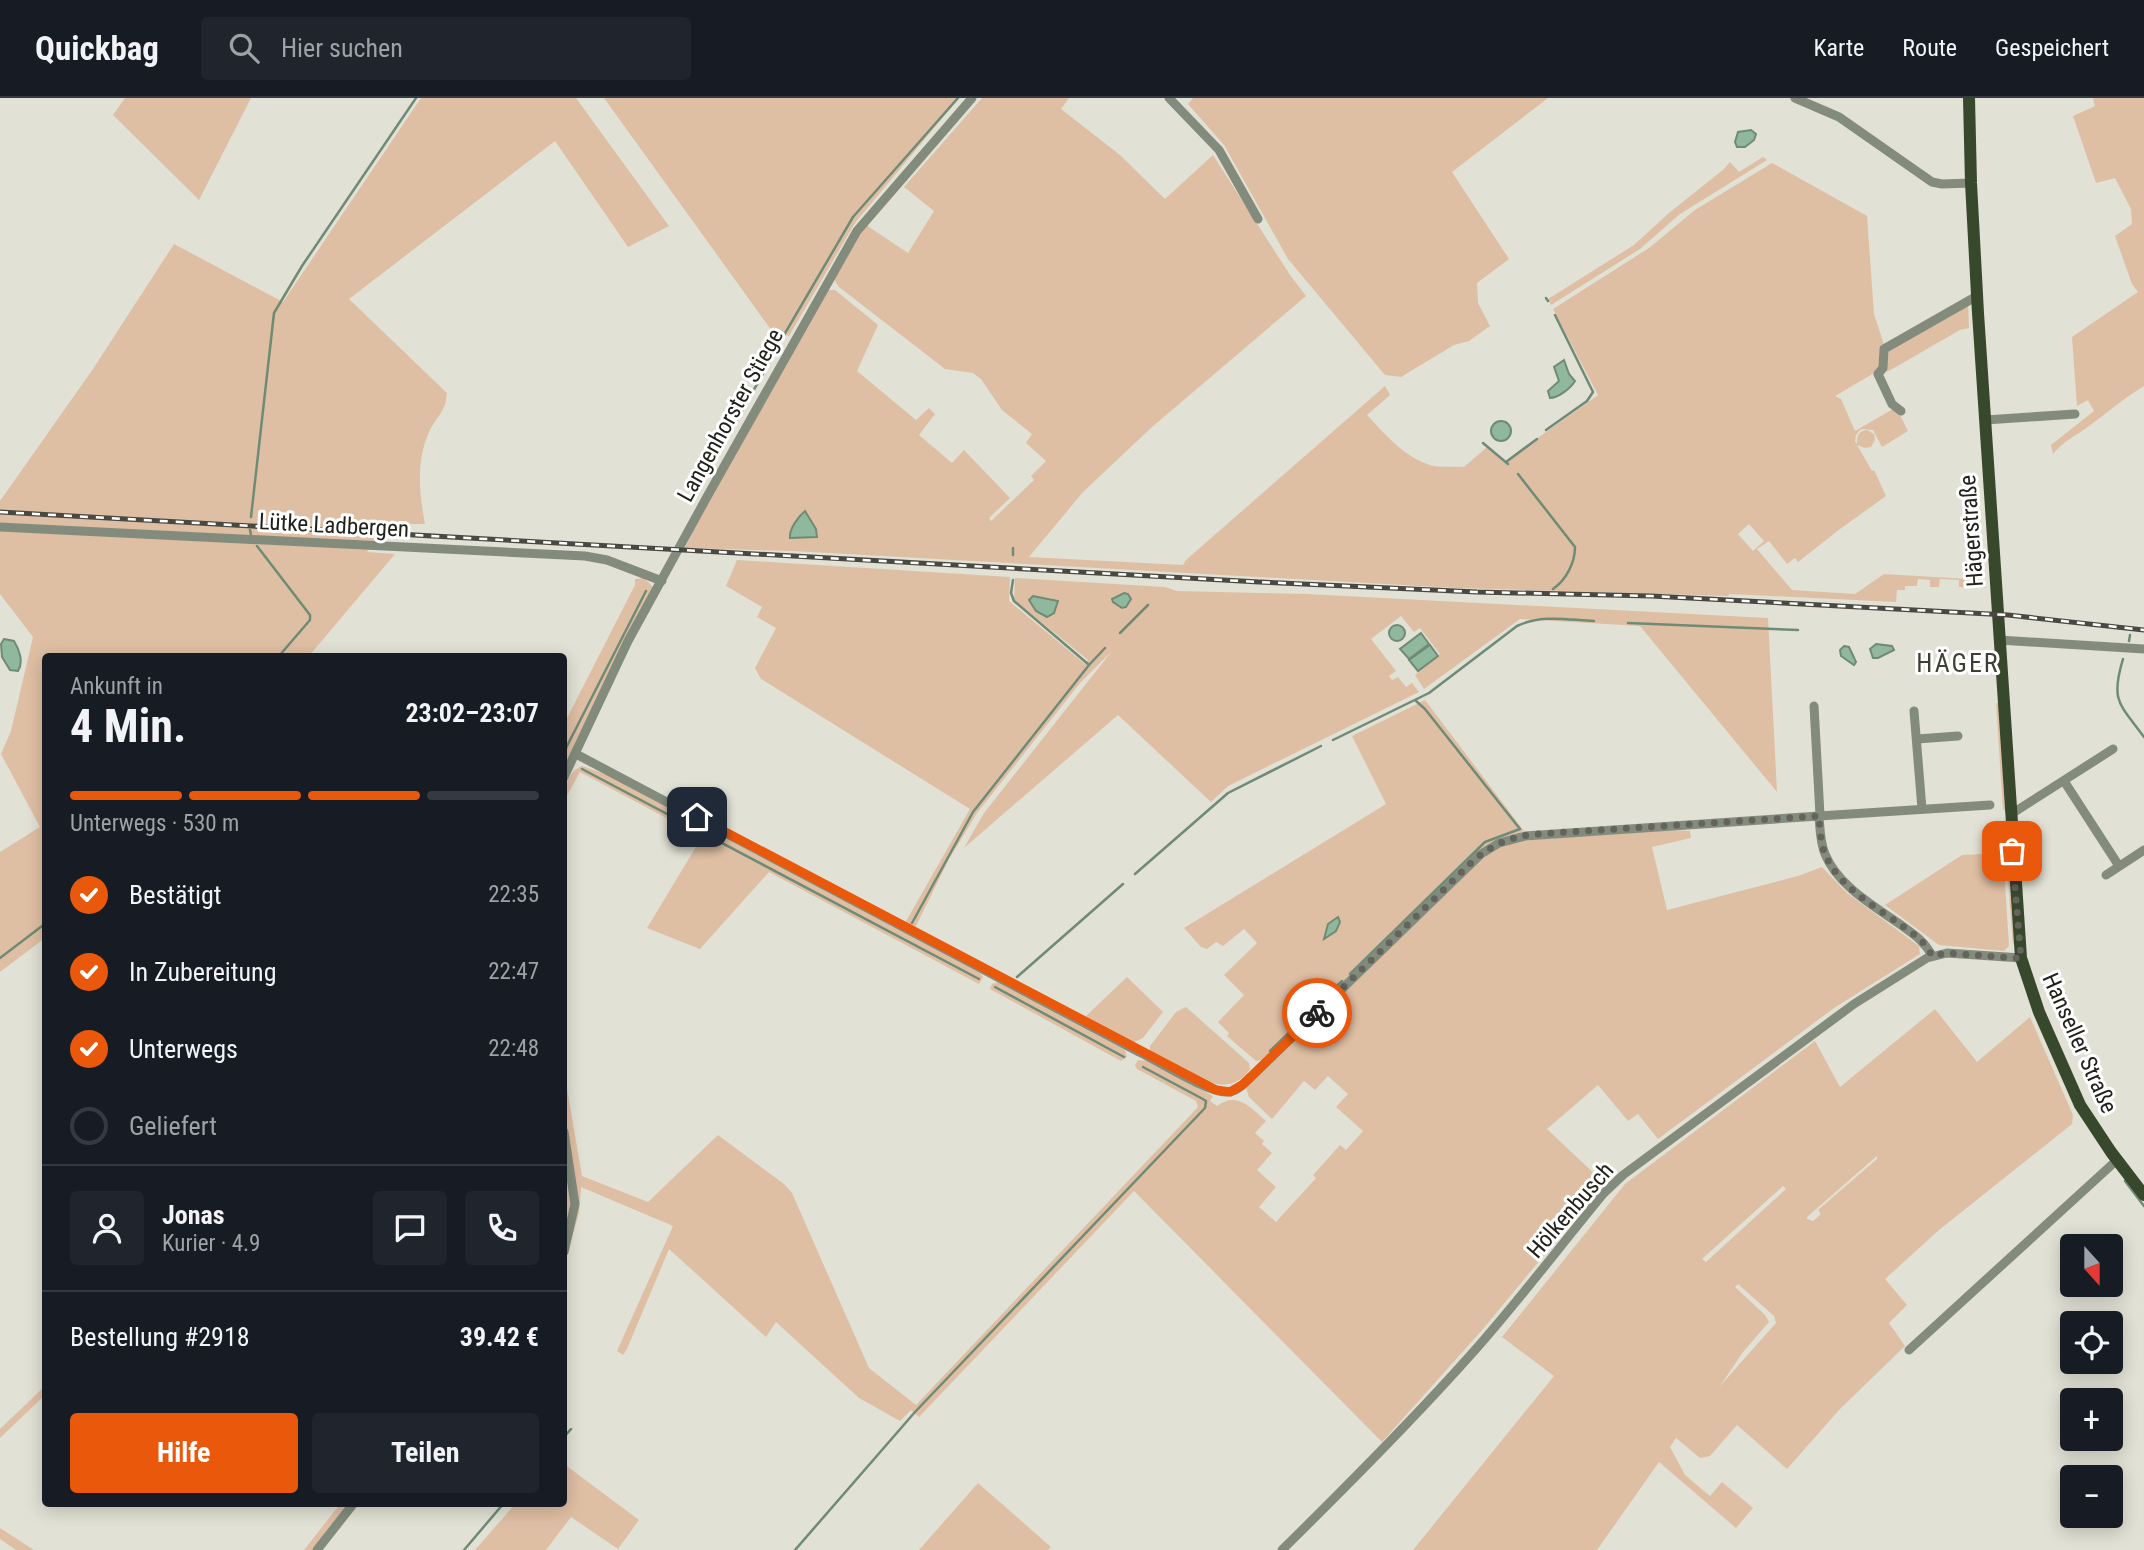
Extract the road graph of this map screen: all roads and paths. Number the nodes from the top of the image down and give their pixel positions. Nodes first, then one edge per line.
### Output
1 (972, 98) edge
2 (1168, 98) edge
3 (1795, 98) edge
4 (1969, 98) edge
5 (1971, 183) junction
6 (1258, 219) dead end
7 (1978, 296) junction
8 (1901, 411) dead end
9 (2076, 414) dead end
10 (1985, 419) junction
11 (0, 527) edge
12 (662, 581) junction
13 (1999, 640) junction
14 (2144, 649) edge
15 (1814, 706) dead end
16 (1914, 711) dead end
17 (1958, 736) dead end
18 (1917, 738) junction
19 (2113, 750) dead end
20 (576, 754) junction
21 (567, 772) edge
22 (2064, 780) junction
23 (1990, 805) dead end
24 (1922, 809) junction
25 (2010, 811) junction
26 (1819, 815) junction
27 (2144, 850) edge
28 (2119, 866) junction
29 (2106, 875) dead end
30 (1932, 956) junction
31 (2021, 958) junction
32 (567, 1150) edge
33 (2117, 1160) junction
34 (2144, 1195) edge
35 (567, 1240) edge
36 (1909, 1350) dead end
37 (351, 1507) edge
38 (317, 1550) edge
39 (1282, 1550) edge

1 - 12 street, Langenhorster Stiege
2 - 6 street
3 - 5 street
4 - 5 main road, Hägerstraße
5 - 7 main road, Hägerstraße
7 - 8 street
7 - 10 main road, Hägerstraße
9 - 10 street
10 - 13 main road, Hägerstraße
11 - 12 street, Lütke Ladbergen
12 - 20 street, Langenhorster Stiege
13 - 14 street
13 - 25 main road, Hanseller Straße
15 - 26 street
16 - 18 street
17 - 18 street
18 - 24 street
19 - 22 street
20 - 21 street, Langenhorster Stiege
20 - 26 street
22 - 25 street
22 - 28 street
23 - 24 street
24 - 26 street
25 - 31 main road, Hanseller Straße
26 - 30 street
27 - 28 street
28 - 29 street
30 - 31 street, Hölkenbusch
30 - 39 street, Hölkenbusch
31 - 33 main road, Hanseller Straße
32 - 35 street
33 - 34 main road, Hanseller Straße
33 - 36 street
37 - 38 street

